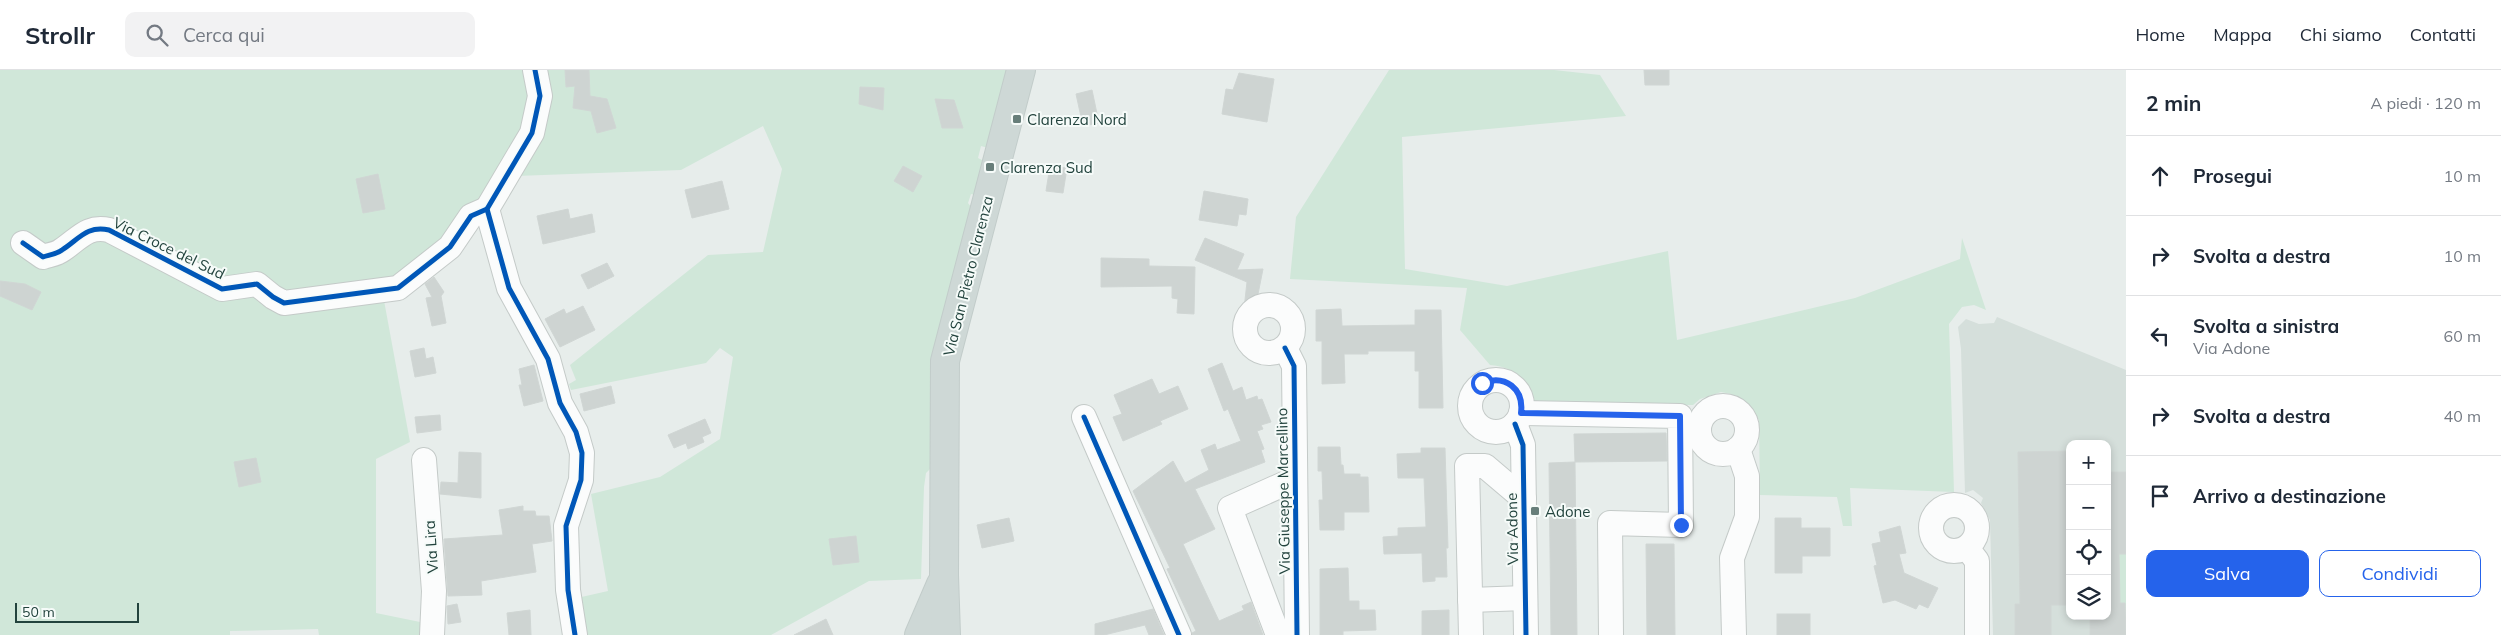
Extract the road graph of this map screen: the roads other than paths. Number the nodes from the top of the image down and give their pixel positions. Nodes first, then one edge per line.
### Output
1 (535, 70) edge
2 (1021, 70) edge
3 (488, 209) junction
4 (23, 243) dead end
5 (1285, 348) dead end
6 (1084, 417) dead end
7 (1738, 449) dead end
8 (424, 460) dead end
9 (1295, 479) junction
10 (1524, 499) junction
11 (1967, 548) dead end
12 (944, 575) junction
13 (1525, 598) junction
14 (1470, 600) junction
15 (432, 635) edge
16 (575, 635) edge
17 (919, 635) edge
18 (946, 635) edge
19 (1179, 635) edge
20 (1278, 635) edge
21 (1297, 635) edge
22 (1471, 635) edge
23 (1526, 635) edge
24 (1611, 635) edge
25 (1734, 635) edge
26 (1977, 635) edge

1 - 3 street
2 - 12 main road, Via San Pietro Clarenza
3 - 4 street, Via Croce del Sud
3 - 16 street
5 - 9 street, Via Giuseppe Marcellino
6 - 19 street
7 - 25 street
8 - 15 street, Via Lira
9 - 20 street
9 - 21 street, Via Giuseppe Marcellino
10 - 13 street, Via Adone
10 - 14 street
10 - 24 street, Via Adone
11 - 26 street
12 - 17 main road
12 - 18 main road, Via San Pietro Clarenza
13 - 14 street
13 - 23 street, Via Adone
14 - 22 street

